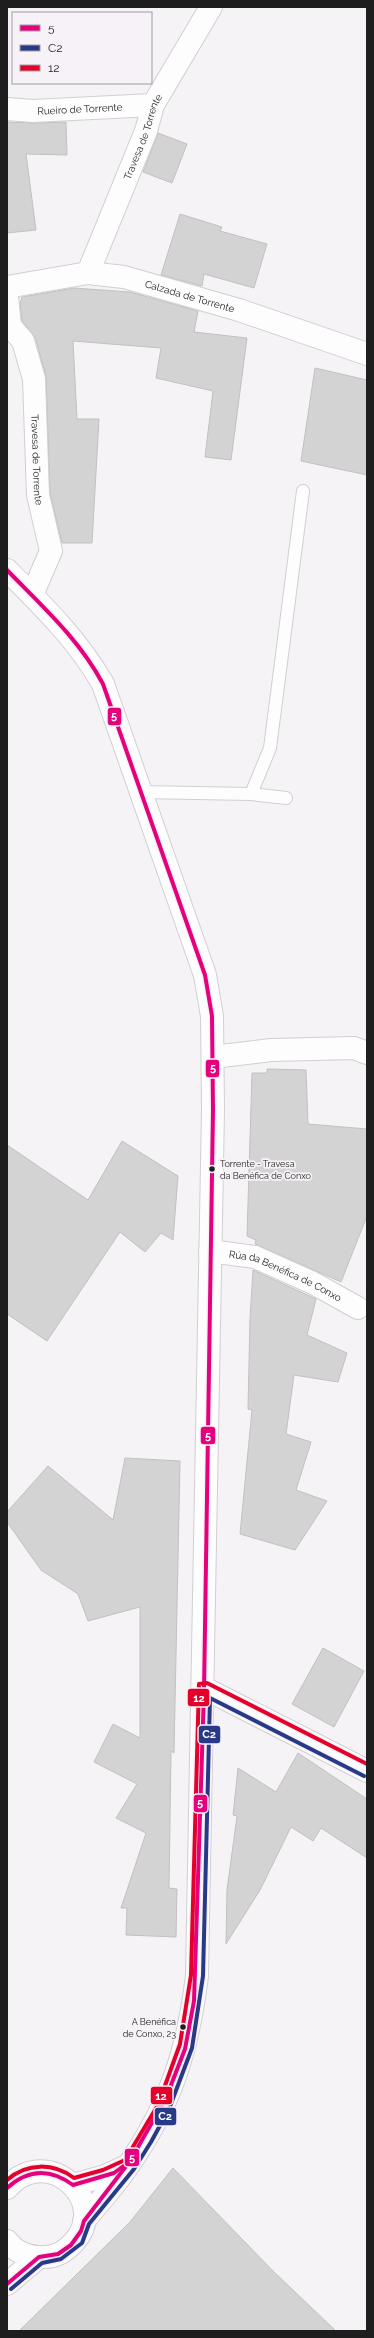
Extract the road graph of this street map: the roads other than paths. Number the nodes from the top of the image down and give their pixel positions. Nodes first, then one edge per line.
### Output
1 (211, 7) edge
2 (153, 104) junction
3 (7, 109) edge
4 (88, 273) junction
5 (7, 287) edge
6 (7, 297) edge
7 (8, 327) edge
8 (367, 354) edge
9 (303, 490) dead end
10 (7, 570) edge
11 (32, 595) junction
12 (141, 792) junction
13 (252, 794) junction
14 (286, 798) dead end
15 (367, 1053) edge
16 (213, 1057) junction
17 (210, 1251) junction
18 (358, 1308) dead end
19 (204, 1688) junction
20 (367, 1771) edge
21 (129, 2165) junction
22 (11, 2179) edge
23 (73, 2185) junction
24 (84, 2221) junction
25 (7, 2241) edge
26 (39, 2257) junction
27 (7, 2284) edge

1 - 2 street, Travesa de Torrente
2 - 3 street, Rueiro de Torrente
2 - 4 street, Travesa de Torrente
4 - 5 street, Calzada de Torrente
4 - 8 street, Calzada de Torrente
6 - 7 street
7 - 11 street, Travesa de Torrente
9 - 13 lane
10 - 11 street
11 - 12 street
12 - 13 lane
12 - 16 street
13 - 14 lane
15 - 16 street
16 - 17 street
17 - 18 street, Rúa da Benéfica de Conxo
17 - 19 street
19 - 20 street
19 - 21 street
21 - 23 street
21 - 24 street
22 - 23 street
23 - 24 street
24 - 26 street
25 - 26 street
26 - 27 street

